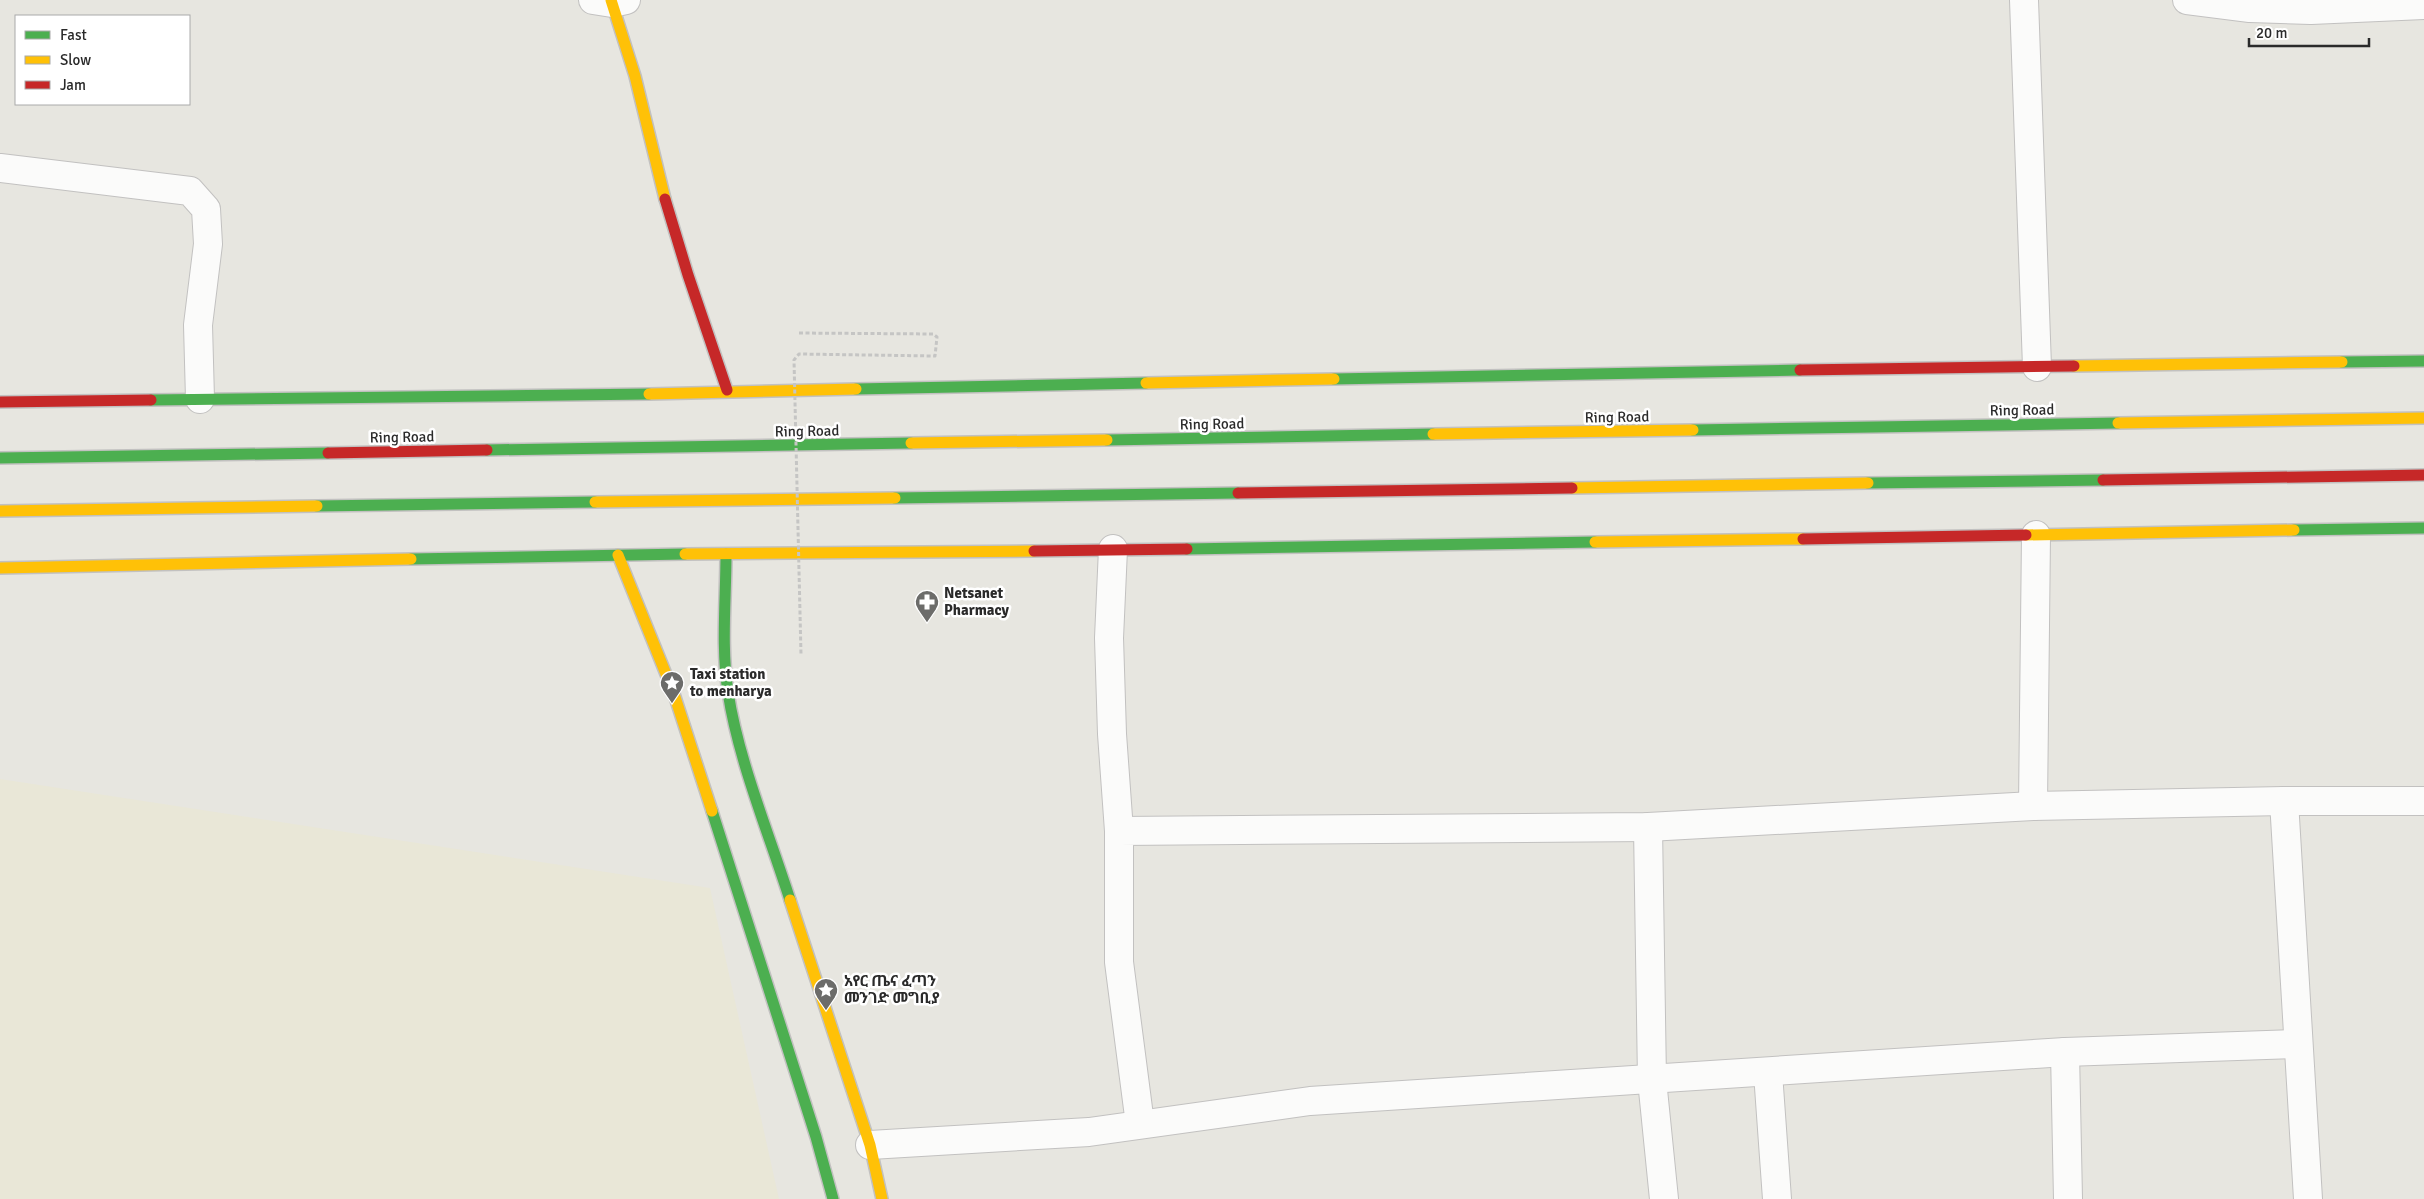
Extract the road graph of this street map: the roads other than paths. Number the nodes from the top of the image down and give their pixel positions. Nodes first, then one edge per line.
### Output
1 (2024, 0) edge
2 (2187, 0) edge
3 (610, 1) edge
4 (2424, 5) edge
5 (0, 168) edge
6 (2424, 361) edge
7 (2037, 367) junction
8 (728, 390) junction
9 (200, 399) junction
10 (0, 402) edge
11 (2424, 418) edge
12 (0, 458) edge
13 (2424, 475) edge
14 (0, 511) edge
15 (2424, 528) edge
16 (2036, 535) junction
17 (1113, 549) junction
18 (726, 554) junction
19 (618, 555) junction
20 (0, 568) edge
21 (2284, 801) junction
22 (2424, 801) edge
23 (2033, 806) junction
24 (1648, 827) junction
25 (1120, 831) junction
26 (2297, 1044) junction
27 (2065, 1052) junction
28 (1768, 1073) junction
29 (1652, 1080) junction
30 (1140, 1124) junction
31 (870, 1145) junction
32 (834, 1199) edge
33 (882, 1199) edge
34 (1664, 1199) edge
35 (1777, 1199) edge
36 (2068, 1199) edge
37 (2308, 1199) edge

1 - 7 street
2 - 4 street
3 - 8 main road
5 - 9 street
6 - 7 main road
7 - 8 main road
8 - 9 main road
9 - 10 main road
11 - 12 main road, Ring Road
13 - 14 main road
15 - 16 main road
16 - 17 main road
16 - 23 street
17 - 18 main road
17 - 25 street
18 - 19 main road
18 - 31 main road
19 - 20 main road
19 - 32 main road
21 - 22 street
21 - 23 street
21 - 26 street
23 - 24 street
24 - 25 street
24 - 29 street
25 - 30 street
26 - 27 street
26 - 37 street
27 - 28 street
27 - 36 street
28 - 29 street
28 - 35 street
29 - 30 street
29 - 34 street
30 - 31 street
31 - 33 main road

